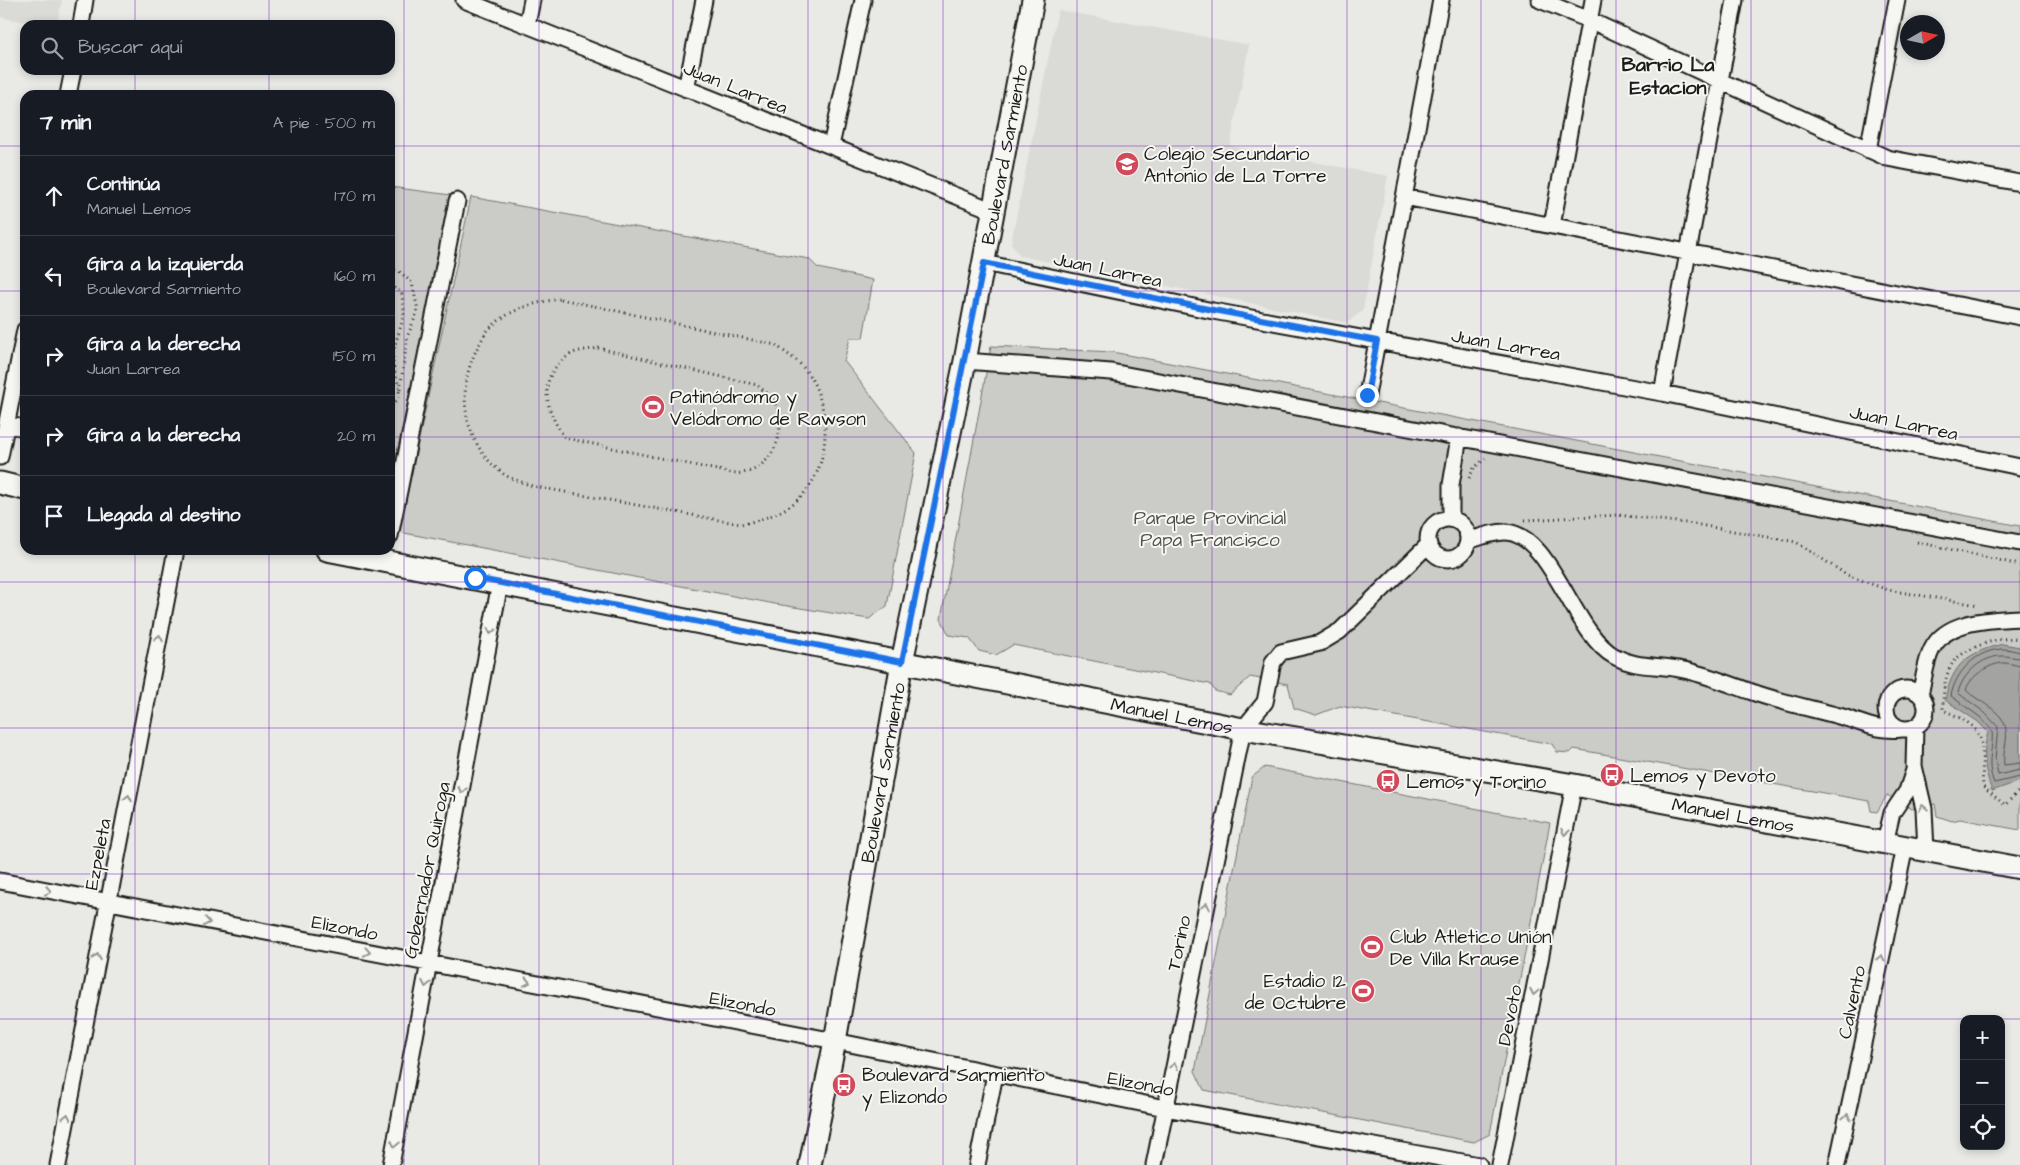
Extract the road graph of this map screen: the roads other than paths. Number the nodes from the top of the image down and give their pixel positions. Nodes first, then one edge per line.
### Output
1 (86, 0) edge
2 (464, 0) edge
3 (532, 0) edge
4 (704, 0) edge
5 (863, 0) edge
6 (1033, 0) edge
7 (1441, 0) edge
8 (1540, 0) edge
9 (1593, 0) edge
10 (1735, 0) edge
11 (1897, 0) edge
12 (82, 20) edge
13 (1589, 20) junction
14 (527, 25) junction
15 (72, 75) edge
16 (1720, 82) junction
17 (686, 89) junction
18 (69, 90) edge
19 (831, 146) junction
20 (1868, 150) junction
21 (2020, 182) edge
22 (1404, 197) junction
23 (457, 201) dead end
24 (994, 210) junction
25 (1552, 226) junction
26 (1688, 252) junction
27 (984, 263) junction
28 (2020, 317) edge
29 (1377, 341) junction
30 (20, 358) edge
31 (965, 361) junction
32 (1662, 393) junction
33 (1367, 395) dead end
34 (8, 425) junction
35 (20, 427) edge
36 (1459, 437) junction
37 (0, 456) edge
38 (2020, 467) edge
39 (0, 483) edge
40 (20, 488) edge
41 (395, 492) edge
42 (1451, 519) junction
43 (1468, 541) junction
44 (2020, 543) edge
45 (1428, 544) junction
46 (175, 555) edge
47 (386, 556) edge
48 (500, 583) junction
49 (2017, 619) edge
50 (902, 662) junction
51 (1920, 694) junction
52 (1908, 728) junction
53 (1242, 729) junction
54 (1914, 766) junction
55 (1574, 784) junction
56 (1895, 845) junction
57 (1926, 851) junction
58 (2020, 868) edge
59 (0, 881) edge
60 (108, 903) junction
61 (430, 964) junction
62 (835, 1041) junction
63 (995, 1074) junction
64 (1165, 1108) junction
65 (58, 1165) edge
66 (391, 1165) edge
67 (810, 1165) edge
68 (977, 1165) edge
69 (1154, 1165) edge
70 (1479, 1165) edge
71 (1500, 1165) edge
72 (1837, 1165) edge

1 - 12 street
2 - 14 street, Juan Larrea
3 - 14 street
4 - 17 street
5 - 19 street
6 - 24 main road, Boulevard Sarmiento
7 - 22 street
8 - 13 street
9 - 13 street
10 - 16 street
11 - 20 street
13 - 16 street
13 - 25 street
14 - 17 street, Juan Larrea
15 - 18 street
16 - 20 street
16 - 26 street
17 - 19 street, Juan Larrea
19 - 24 street, Juan Larrea
20 - 21 street
22 - 25 street
22 - 29 street
23 - 41 street
24 - 27 main road, Boulevard Sarmiento
25 - 26 street
26 - 28 street
26 - 32 street
27 - 29 street, Juan Larrea
27 - 31 main road, Boulevard Sarmiento
29 - 32 street, Juan Larrea
29 - 33 street
30 - 34 street
31 - 36 street
31 - 50 main road, Boulevard Sarmiento
32 - 38 street, Juan Larrea
34 - 35 street
34 - 37 street
36 - 42 street
36 - 44 street
39 - 40 main road
42 - 43 street
42 - 45 street
43 - 45 street
43 - 52 street
45 - 53 street
60 -> 46 street, Ezpeleta
47 - 48 main road, Manuel Lemos
48 - 50 main road, Manuel Lemos
48 -> 61 street, Gobernador Quiroga
49 - 51 street
50 - 53 main road, Manuel Lemos
50 - 62 main road, Boulevard Sarmiento
51 - 52 street
51 - 52 street
52 - 54 street
53 - 55 main road, Manuel Lemos
64 -> 53 street, Torino
54 - 56 street, Calvento
57 -> 54 street
55 - 56 main road, Manuel Lemos
55 -> 71 street, Devoto
56 - 57 main road, Manuel Lemos
72 -> 56 street, Calvento
57 - 58 main road, Manuel Lemos
59 -> 60 street, Elizondo
60 -> 61 street, Elizondo
65 -> 60 street, Ezpeleta
61 -> 62 street, Elizondo
61 -> 66 street, Gobernador Quiroga
62 - 63 street, Elizondo
62 - 67 main road, Boulevard Sarmiento
63 - 64 street, Elizondo
63 - 68 street
64 - 69 street, Torino
64 - 70 street, Elizondo

